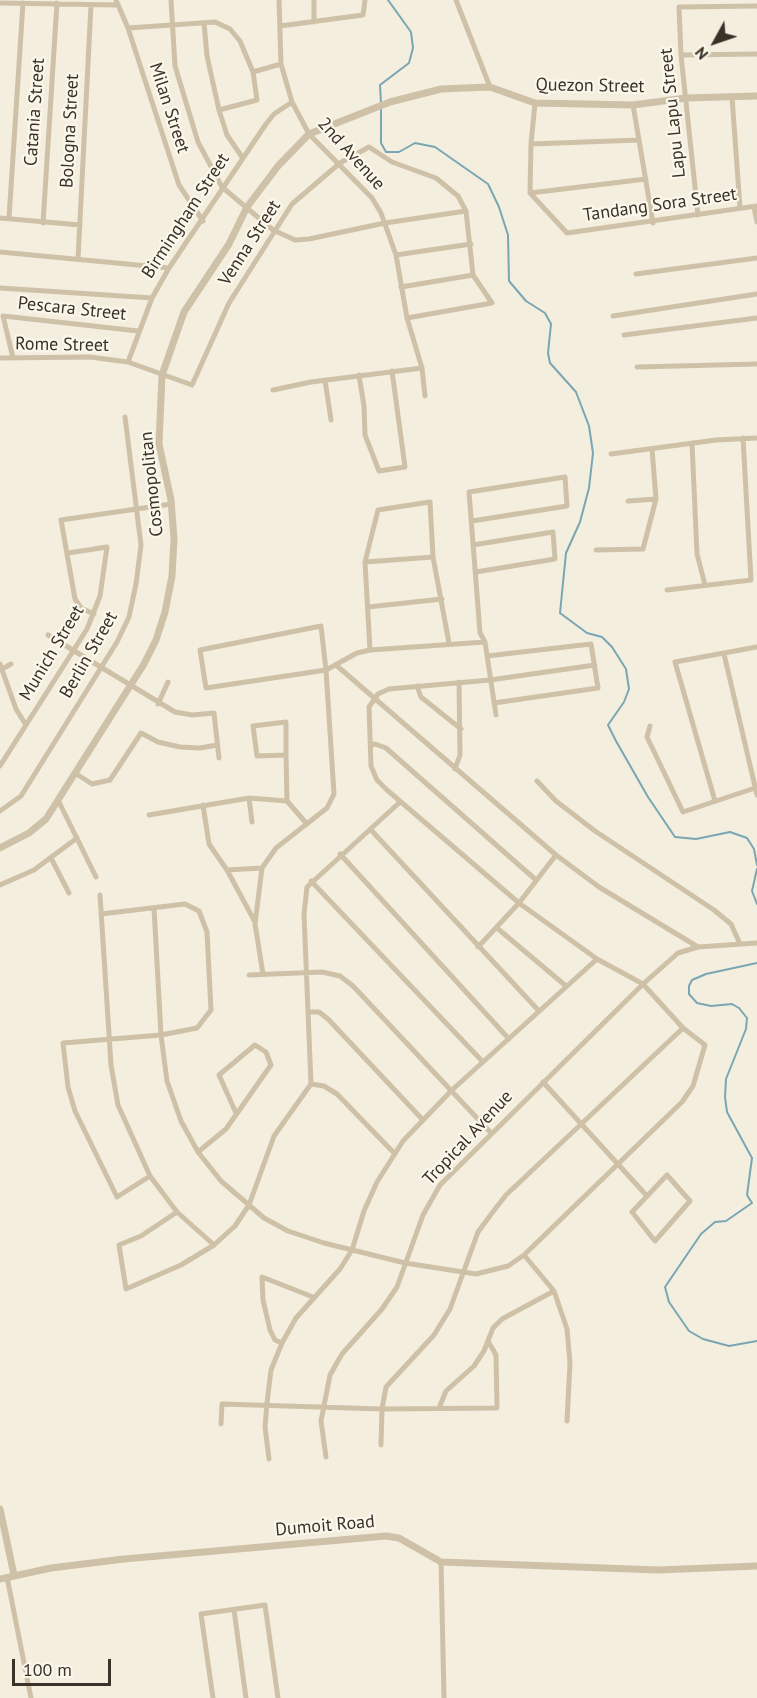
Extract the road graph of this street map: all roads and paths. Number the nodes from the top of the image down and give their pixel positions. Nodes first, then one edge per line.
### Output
1 (171, 0) edge
2 (279, 0) edge
3 (314, 0) edge
4 (365, 0) edge
5 (456, 0) edge
6 (49, 1) edge
7 (117, 2) edge
8 (0, 3) edge
9 (23, 3) junction
10 (57, 3) junction
11 (707, 3) edge
12 (91, 5) junction
13 (757, 6) edge
14 (314, 22) junction
15 (204, 23) junction
16 (172, 25) junction
17 (280, 26) junction
18 (128, 28) junction
19 (757, 54) edge
20 (681, 55) junction
21 (281, 64) junction
22 (252, 72) junction
23 (490, 87) junction
24 (757, 96) edge
25 (732, 97) junction
26 (686, 98) junction
27 (292, 102) junction
28 (535, 103) junction
29 (633, 105) junction
30 (373, 108) joint
31 (219, 110) junction
32 (309, 134) junction
33 (639, 140) junction
34 (531, 144) junction
35 (242, 157) junction
36 (340, 163) junction
37 (646, 179) junction
38 (222, 187) junction
39 (530, 193) junction
40 (755, 206) edge
41 (247, 207) junction
42 (740, 208) junction
43 (466, 211) junction
44 (698, 215) junction
45 (0, 218) edge
46 (9, 218) junction
47 (203, 221) junction
48 (757, 222) edge
49 (43, 223) junction
50 (385, 223) junction
51 (653, 223) junction
52 (80, 225) junction
53 (273, 230) junction
54 (471, 244) junction
55 (0, 252) edge
56 (396, 255) junction
57 (757, 258) edge
58 (78, 259) junction
59 (170, 268) junction
60 (636, 274) dead end
61 (473, 275) junction
62 (401, 287) junction
63 (0, 288) edge
64 (757, 294) edge
65 (152, 298) junction
66 (614, 316) dead end
67 (407, 318) junction
68 (757, 318) edge
69 (138, 331) junction
70 (624, 335) dead end
71 (0, 358) edge
72 (13, 358) junction
73 (129, 362) junction
74 (757, 364) edge
75 (637, 367) dead end
76 (422, 368) junction
77 (392, 371) junction
78 (162, 375) junction
79 (359, 375) junction
80 (325, 380) junction
81 (192, 385) joint
82 (273, 390) dead end
83 (425, 396) dead end
84 (126, 417) dead end
85 (331, 420) dead end
86 (743, 438) junction
87 (757, 438) edge
88 (692, 443) junction
89 (652, 449) junction
90 (610, 454) dead end
91 (656, 499) junction
92 (628, 501) dead end
93 (171, 504) junction
94 (138, 509) junction
95 (472, 521) junction
96 (473, 545) junction
97 (596, 550) dead end
98 (68, 553) junction
99 (433, 557) junction
100 (365, 562) junction
101 (476, 572) junction
102 (705, 585) junction
103 (667, 590) dead end
104 (442, 599) junction
105 (368, 607) junction
106 (94, 614) junction
107 (48, 635) dead end
108 (485, 642) junction
109 (449, 643) junction
110 (757, 647) edge
111 (370, 650) junction
112 (73, 651) junction
113 (724, 654) junction
114 (487, 656) junction
115 (11, 664) dead end
116 (336, 665) junction
117 (595, 665) junction
118 (1, 668) edge
119 (101, 668) junction
120 (326, 670) junction
121 (490, 680) junction
122 (168, 682) dead end
123 (459, 682) junction
124 (130, 686) junction
125 (417, 686) junction
126 (374, 699) junction
127 (494, 703) junction
128 (158, 704) junction
129 (496, 715) dead end
130 (26, 725) junction
131 (650, 726) dead end
132 (461, 729) junction
133 (217, 745) junction
134 (370, 745) junction
135 (286, 755) junction
136 (219, 758) dead end
137 (1, 760) edge
138 (455, 769) junction
139 (75, 773) junction
140 (537, 781) dead end
141 (755, 788) junction
142 (757, 795) edge
143 (249, 798) junction
144 (58, 800) junction
145 (286, 801) junction
146 (715, 801) junction
147 (400, 802) junction
148 (203, 805) junction
149 (0, 811) edge
150 (148, 815) dead end
151 (252, 822) dead end
152 (307, 824) junction
153 (371, 830) junction
154 (77, 838) junction
155 (0, 848) edge
156 (340, 854) junction
157 (556, 855) junction
158 (51, 858) junction
159 (262, 868) junction
160 (227, 870) junction
161 (96, 877) dead end
162 (536, 880) junction
163 (311, 881) junction
164 (0, 885) edge
165 (69, 893) dead end
166 (100, 895) dead end
167 (519, 903) junction
168 (154, 908) junction
169 (101, 914) junction
170 (255, 924) junction
171 (497, 928) junction
172 (755, 943) edge
173 (740, 944) junction
174 (478, 947) junction
175 (698, 947) junction
176 (597, 959) junction
177 (306, 972) junction
178 (263, 974) junction
179 (249, 975) dead end
180 (643, 984) junction
181 (566, 986) junction
182 (539, 1011) junction
183 (308, 1012) junction
184 (683, 1028) junction
185 (160, 1035) junction
186 (109, 1039) junction
187 (509, 1039) junction
188 (483, 1062) junction
189 (543, 1082) junction
190 (311, 1084) junction
191 (452, 1090) junction
192 (236, 1113) junction
193 (423, 1119) junction
194 (582, 1125) junction
195 (491, 1133) junction
196 (198, 1152) junction
197 (395, 1154) junction
198 (618, 1165) junction
199 (150, 1176) junction
200 (647, 1196) junction
201 (249, 1205) junction
202 (177, 1212) junction
203 (214, 1245) junction
204 (352, 1250) junction
205 (524, 1255) junction
206 (405, 1263) junction
207 (465, 1272) junction
208 (554, 1291) junction
209 (313, 1298) junction
210 (488, 1341) junction
211 (282, 1343) junction
212 (267, 1403) junction
213 (324, 1405) junction
214 (439, 1408) junction
215 (382, 1409) junction
216 (567, 1421) dead end
217 (221, 1424) dead end
218 (381, 1445) dead end
219 (326, 1457) dead end
220 (269, 1459) dead end
221 (0, 1509) edge
222 (441, 1562) junction
223 (757, 1566) edge
224 (7, 1577) edge
225 (234, 1610) junction
226 (31, 1698) edge
227 (213, 1698) edge
228 (246, 1698) edge
229 (278, 1698) edge
230 (444, 1698) edge

1 - 16 street
2 - 17 street, 2nd Avenue
3 - 14 street
4 - 14 street
5 - 23 street
6 - 9 street
6 - 10 street
7 - 12 street
7 - 18 street, Milan Street
8 - 9 street
9 - 46 street
10 - 12 street
10 - 49 street, Catania Street
11 - 13 street
11 - 20 street, Lapu Lapu Street
12 - 52 street, Bologna Street
14 - 17 street
15 - 16 street
15 - 22 street
15 - 31 street
16 - 18 street
16 - 38 street
17 - 21 street, 2nd Avenue
18 - 47 street, Milan Street
19 - 20 street
20 - 26 street, Lapu Lapu Street
21 - 22 street
21 - 27 street, 2nd Avenue
22 - 31 street
23 - 28 street, Quezon Street
23 - 30 street, Quezon Street
24 - 25 street, Quezon Street
25 - 26 street, Quezon Street
25 - 42 street
26 - 29 street, Quezon Street
26 - 44 street, Lapu Lapu Street
27 - 32 street, 2nd Avenue
27 - 35 street, Birmingham Street
28 - 29 street, Quezon Street
28 - 34 street
29 - 33 street
30 - 32 street, Cosmopolitan
31 - 35 street
32 - 36 street, 2nd Avenue
32 - 41 street, Cosmopolitan
33 - 34 street
33 - 37 street
34 - 39 street
35 - 38 street, Birmingham Street
36 - 43 street, Venna Street
36 - 50 street, 2nd Avenue
36 - 53 street, Venna Street
37 - 39 street
37 - 51 street
38 - 41 street
38 - 47 street, Birmingham Street
39 - 51 street, Tandang Sora Street
40 - 42 street, Tandang Sora Street
40 - 48 street
41 - 53 street
41 - 78 street, Cosmopolitan
42 - 44 street, Tandang Sora Street
43 - 50 street
43 - 54 street
44 - 51 street, Tandang Sora Street
45 - 46 street
46 - 49 street
47 - 59 street, Birmingham Street
49 - 52 street
50 - 53 street
50 - 56 street, 2nd Avenue
52 - 58 street, Bologna Street
53 - 81 street, Venna Street
54 - 56 street
54 - 61 street
55 - 58 street
56 - 62 street, 2nd Avenue
57 - 60 street
58 - 59 street
59 - 65 street, Birmingham Street
61 - 62 street
61 - 67 street
62 - 67 street, 2nd Avenue
63 - 65 street
64 - 66 street
65 - 69 street, Birmingham Street
67 - 76 street, 2nd Avenue
68 - 70 street
69 - 72 street, Pescara Street
69 - 73 street, Birmingham Street
71 - 72 street, Rome Street
72 - 73 street, Rome Street
73 - 78 street, Rome Street
74 - 75 street
76 - 77 street
76 - 83 street, 2nd Avenue
77 - 79 street
77 - 79 street
78 - 81 street, Rome Street
78 - 93 street, Cosmopolitan
79 - 80 street
80 - 82 street
80 - 85 street
84 - 94 street, Berlin Street
86 - 87 street
86 - 88 street
86 - 102 street
88 - 89 street
88 - 102 street
89 - 90 street
89 - 91 street
91 - 92 street
91 - 97 street
93 - 94 street
93 - 124 street, Cosmopolitan
94 - 98 street
94 - 119 street, Berlin Street
95 - 95 street
95 - 96 street
96 - 101 street
96 - 101 street
98 - 106 street
98 - 106 street, Munich Street
99 - 100 street
99 - 100 street
99 - 104 street
100 - 105 street
101 - 108 street
102 - 103 street
104 - 105 street
104 - 109 street
105 - 111 street
106 - 112 street, Munich Street
107 - 112 street
108 - 109 street
108 - 114 street
109 - 111 street
110 - 113 street
111 - 116 street
112 - 119 street
112 - 130 street, Munich Street
113 - 141 street
113 - 146 street
114 - 117 street
114 - 121 street
115 - 118 street
116 - 120 street
116 - 126 street
117 - 121 street
117 - 127 street
118 - 130 street
119 - 124 street
119 - 149 street, Berlin Street
120 - 120 street
120 - 152 street
121 - 123 street
121 - 127 street
122 - 128 street
123 - 125 street
123 - 132 street
124 - 128 street
124 - 139 street, Cosmopolitan
125 - 126 street
125 - 132 street
126 - 134 street
126 - 138 street
127 - 129 street
128 - 133 street
130 - 137 street, Munich Street
131 - 146 street
132 - 138 street
133 - 136 street
133 - 139 street
134 - 147 street
134 - 162 street
135 - 135 street
135 - 145 street
138 - 157 street
139 - 144 street, Cosmopolitan
140 - 173 street
141 - 142 street
141 - 146 street
143 - 145 street
143 - 148 street
143 - 151 street
144 - 154 street
144 - 155 street, Cosmopolitan
145 - 152 street
147 - 153 street
147 - 167 street
148 - 150 street
148 - 160 street
152 - 159 street
153 - 156 street
153 - 174 street
154 - 158 street
154 - 161 street
156 - 163 street
156 - 187 street
157 - 162 street
157 - 175 street
158 - 164 street
158 - 165 street
159 - 160 street
159 - 170 street
160 - 170 street
162 - 167 street
163 - 177 street
163 - 188 street
166 - 169 street
167 - 171 street
167 - 176 street
168 - 169 street
168 - 185 street
168 - 185 street
169 - 186 street
170 - 178 street
171 - 174 street
171 - 181 street
172 - 173 street, Tropical Avenue
173 - 175 street, Tropical Avenue
174 - 182 street
175 - 180 street, Tropical Avenue
176 - 180 street
176 - 181 street
177 - 178 street
177 - 183 street
177 - 191 street
178 - 179 street
180 - 184 street
180 - 189 street, Tropical Avenue
181 - 182 street
182 - 187 street
183 - 190 street
183 - 193 street
184 - 194 street
184 - 198 street
185 - 186 street
185 - 196 street
186 - 199 street
186 - 199 street
187 - 188 street
188 - 191 street
189 - 194 street
189 - 195 street, Tropical Avenue
190 - 197 street
190 - 201 street
191 - 193 street
191 - 195 street
192 - 192 street
192 - 196 street
193 - 197 street
194 - 198 street
194 - 207 street
195 - 206 street, Tropical Avenue
196 - 201 street
197 - 204 street
198 - 200 street
198 - 205 street
199 - 202 street
200 - 200 street
201 - 203 street
201 - 204 street
202 - 203 street
202 - 203 street
204 - 206 street
204 - 209 street
205 - 207 street
205 - 208 street
206 - 207 street
206 - 213 street, Tropical Avenue
207 - 215 street
208 - 210 street
208 - 216 street
209 - 211 street
209 - 211 street
210 - 214 street
210 - 214 street
211 - 212 street
212 - 213 street
212 - 217 street
212 - 220 street
213 - 215 street
213 - 219 street, Tropical Avenue
214 - 215 street
215 - 218 street
221 - 224 street
222 - 223 street, Dumoit Road
222 - 224 street, Dumoit Road
222 - 230 street
224 - 226 street
225 - 227 street
225 - 228 street
225 - 229 street

